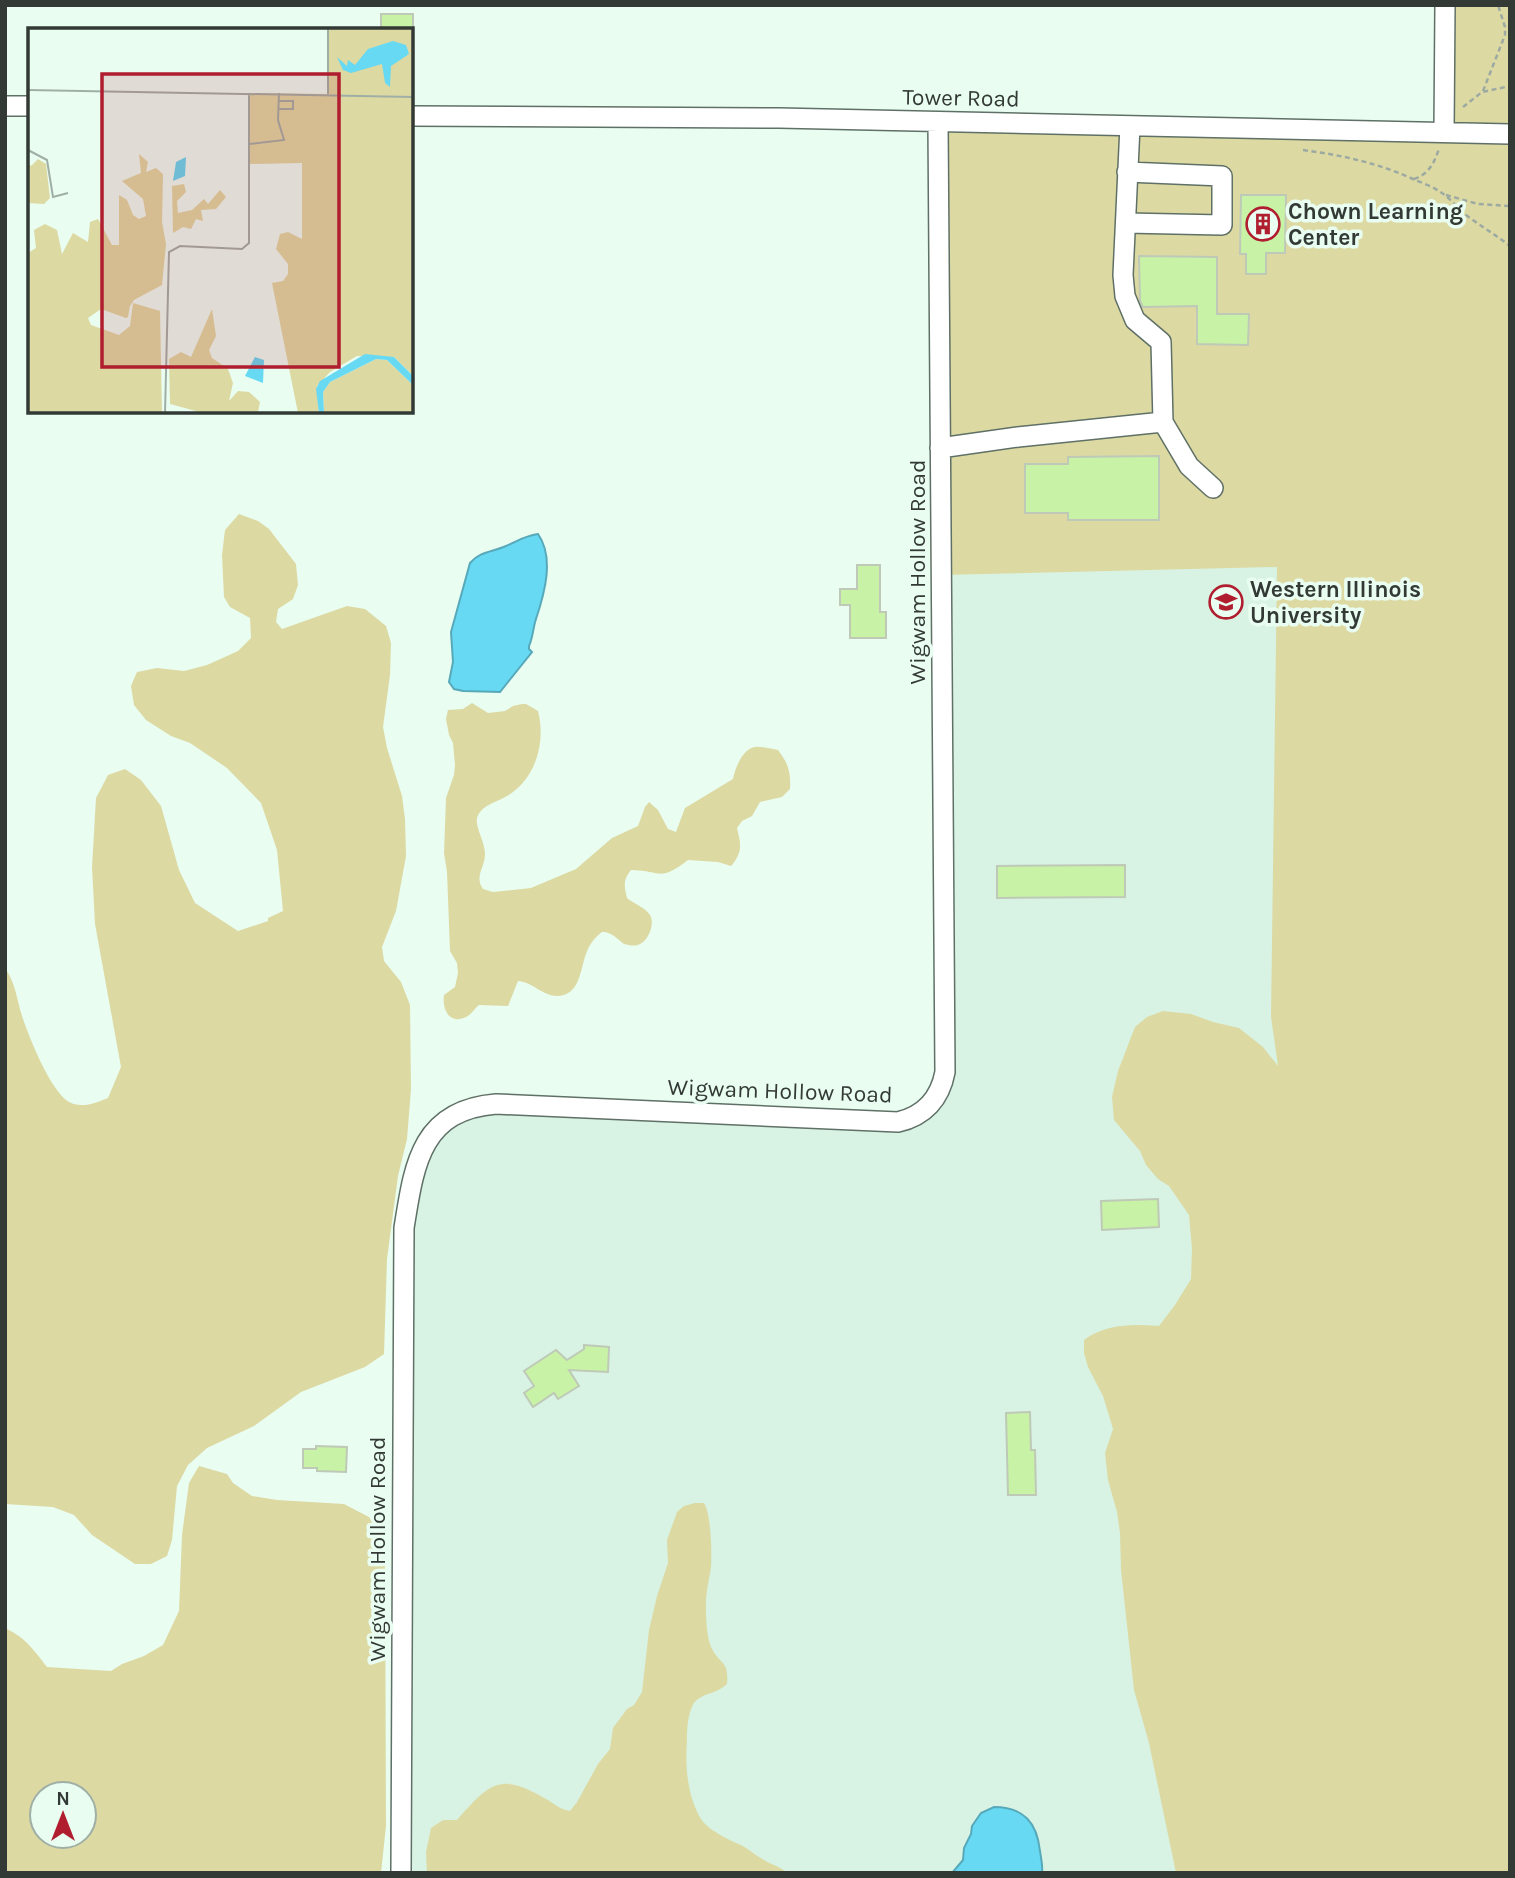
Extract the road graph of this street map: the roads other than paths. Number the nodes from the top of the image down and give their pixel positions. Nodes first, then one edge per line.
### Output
1 (1445, 5) edge
2 (5, 106) edge
3 (28, 106) edge
4 (413, 116) edge
5 (938, 122) junction
6 (1130, 126) junction
7 (1444, 132) junction
8 (1510, 134) edge
9 (1128, 172) junction
10 (1126, 223) junction
11 (1163, 422) junction
12 (940, 448) junction
13 (1213, 488) dead end
14 (401, 1873) edge

1 - 7 street
2 - 3 street
4 - 5 street, Tower Road
5 - 6 street, Tower Road
5 - 12 street, Wigwam Hollow Road
6 - 7 street, Tower Road
6 - 9 street
7 - 8 street, Tower Road
9 - 10 street
9 - 10 street
10 - 11 street
11 - 12 street
11 - 13 street
12 - 14 street, Wigwam Hollow Road

